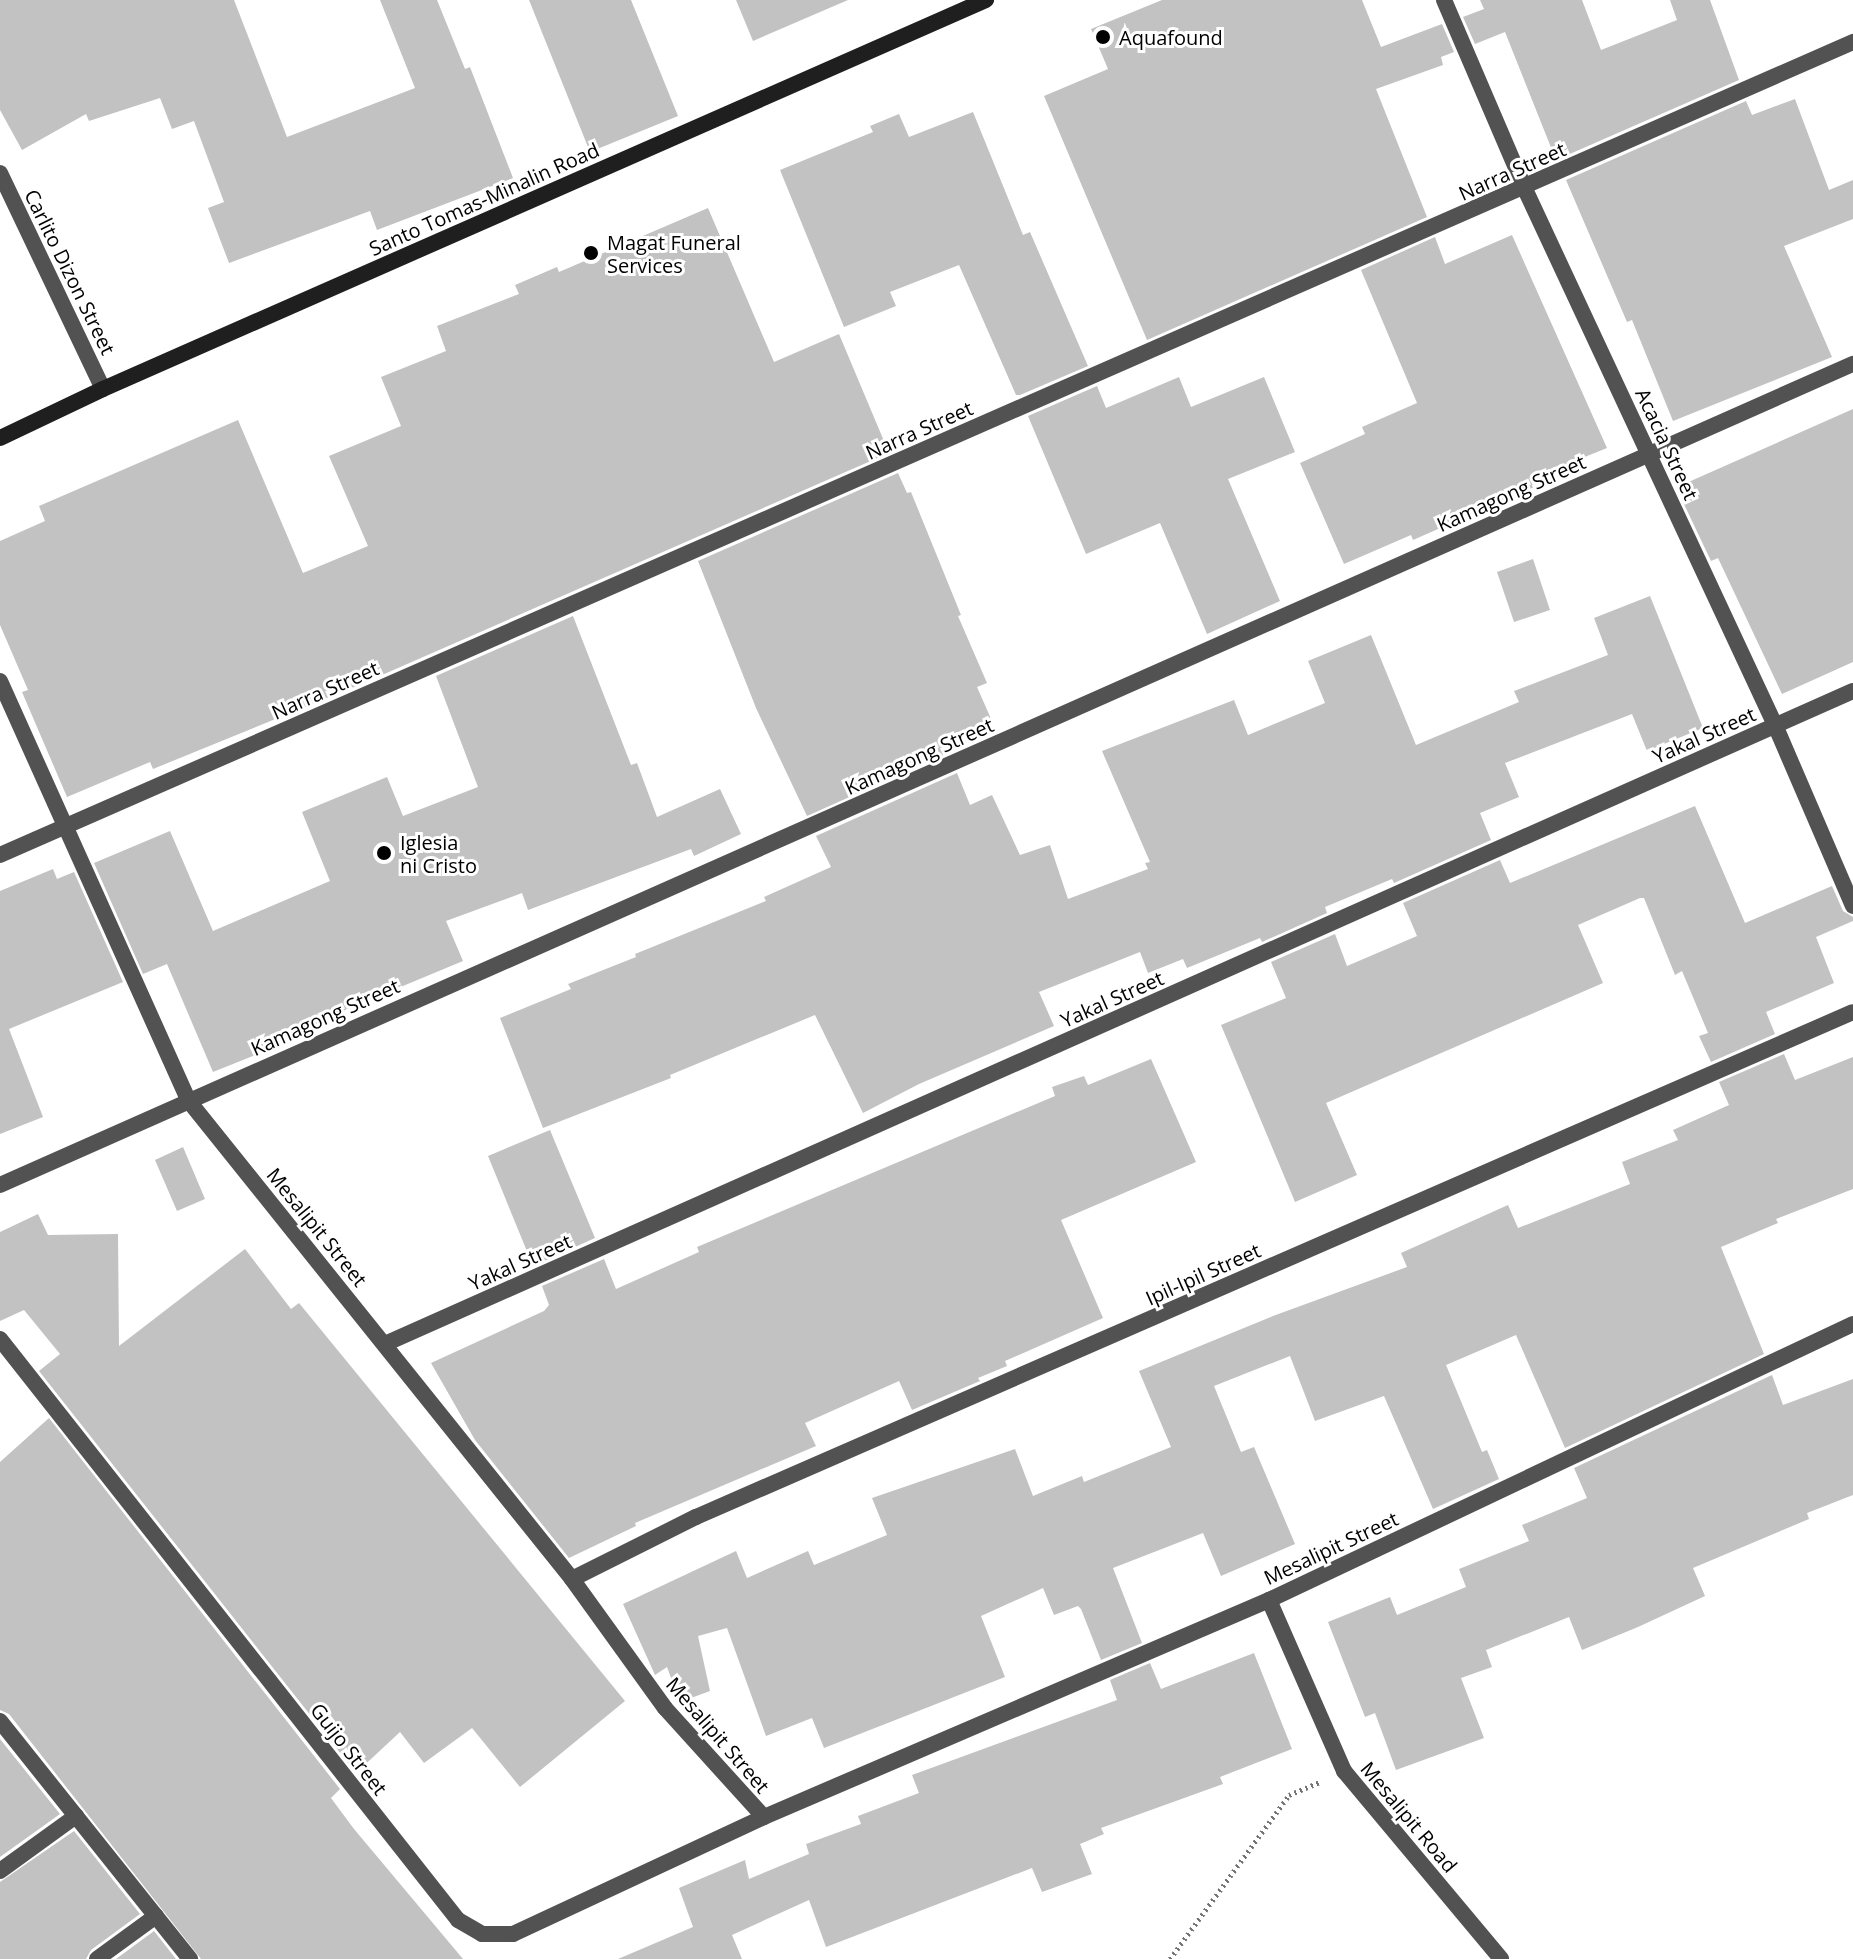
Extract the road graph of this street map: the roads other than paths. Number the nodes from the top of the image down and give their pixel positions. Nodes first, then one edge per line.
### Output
1 (986, 0) edge
2 (1444, 0) edge
3 (1853, 42) edge
4 (0, 173) edge
5 (1524, 187) junction
6 (1853, 364) edge
7 (103, 389) junction
8 (0, 438) edge
9 (1649, 453) junction
10 (0, 681) edge
11 (1853, 691) edge
12 (1775, 725) junction
13 (63, 827) junction
14 (0, 855) edge
15 (1853, 906) edge
16 (1853, 1012) edge
17 (188, 1100) junction
18 (0, 1185) edge
19 (1853, 1324) edge
20 (0, 1339) edge
21 (387, 1343) junction
22 (572, 1579) junction
23 (1269, 1600) junction
24 (0, 1721) edge
25 (76, 1816) junction
26 (764, 1817) junction
27 (0, 1871) edge
28 (156, 1916) junction
29 (97, 1959) edge
30 (190, 1959) edge
31 (1501, 1959) edge

1 - 7 main road, Santo Tomas-Minalin Road
2 - 5 street, Acacia Street
3 - 5 street, Narra Street
4 - 7 street, Carlito Dizon Street
5 - 9 street, Acacia Street
5 - 13 street, Narra Street
6 - 9 street, Kamagong Street
7 - 8 main road, Santo Tomas-Minalin Road
9 - 12 street, Acacia Street
9 - 17 street, Kamagong Street
10 - 13 street, Mesalipit Street
11 - 12 street, Yakal Street
12 - 15 street, Acacia Street
12 - 21 street, Yakal Street
13 - 14 street, Narra Street
13 - 17 street, Mesalipit Street
16 - 22 street, Ipil-Ipil Street
17 - 18 street, Kamagong Street
17 - 21 street, Mesalipit Street
19 - 23 street, Mesalipit Street
20 - 26 street, Guijo Street
21 - 22 street, Mesalipit Street
22 - 26 street, Mesalipit Street
23 - 26 street, Mesalipit Street
23 - 31 street, Mesalipit Road
24 - 25 street
25 - 27 street
25 - 28 street
28 - 29 street
28 - 30 street

